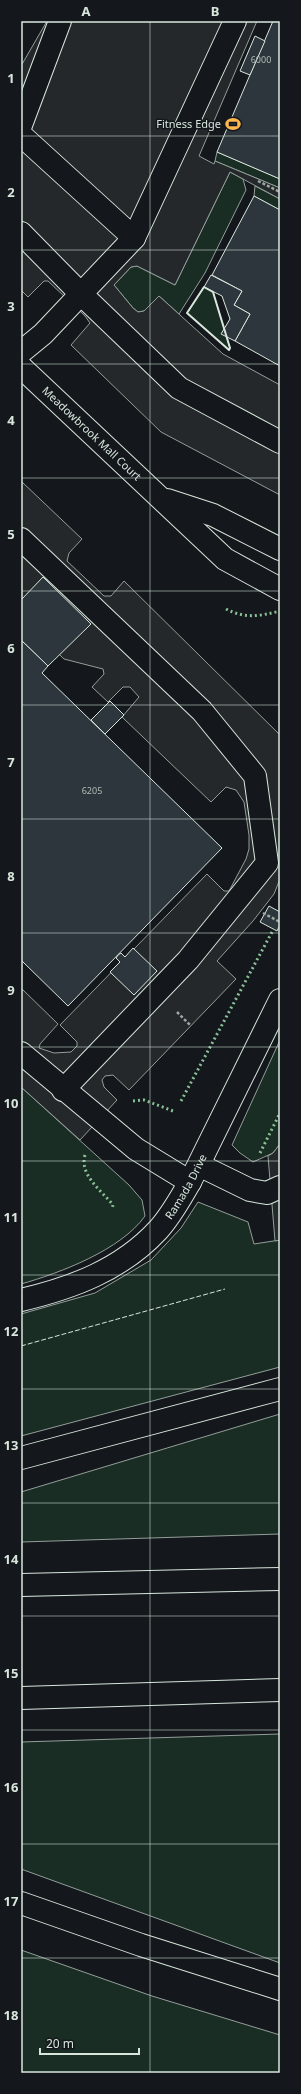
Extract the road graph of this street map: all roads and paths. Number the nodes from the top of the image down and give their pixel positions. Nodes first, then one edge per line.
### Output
1 (60, 21) edge
2 (235, 21) edge
3 (21, 125) edge
4 (21, 135) edge
5 (258, 181) dead end
6 (280, 192) edge
7 (21, 233) edge
8 (134, 238) junction
9 (81, 294) junction
10 (21, 352) edge
11 (21, 367) edge
12 (280, 442) edge
13 (162, 499) junction
14 (21, 539) edge
15 (280, 549) edge
16 (280, 589) edge
17 (260, 912) dead end
18 (280, 922) edge
19 (280, 1000) edge
20 (21, 1053) edge
21 (63, 1090) junction
22 (194, 1173) junction
23 (280, 1187) edge
24 (21, 1300) edge
25 (280, 1389) edge
26 (21, 1458) edge
27 (280, 1579) edge
28 (21, 1585) edge
29 (280, 1690) edge
30 (21, 1698) edge
31 (21, 1904) edge
32 (280, 1989) edge

1 - 3 main road
2 - 8 main road
4 - 8 main road
5 - 6 path
7 - 9 main road
8 - 9 main road
9 - 10 main road
9 - 12 main road
11 - 13 main road, Meadowbrook Mall Court
13 - 15 main road, Meadowbrook Mall Court
13 - 16 main road, Meadowbrook Mall Court
14 - 21 main road
17 - 18 path
19 - 22 main road, Ramada Drive
20 - 21 main road
21 - 22 main road
22 - 23 main road
22 - 24 main road, Ramada Drive
25 - 26 main road
27 - 28 main road
29 - 30 main road
31 - 32 main road

